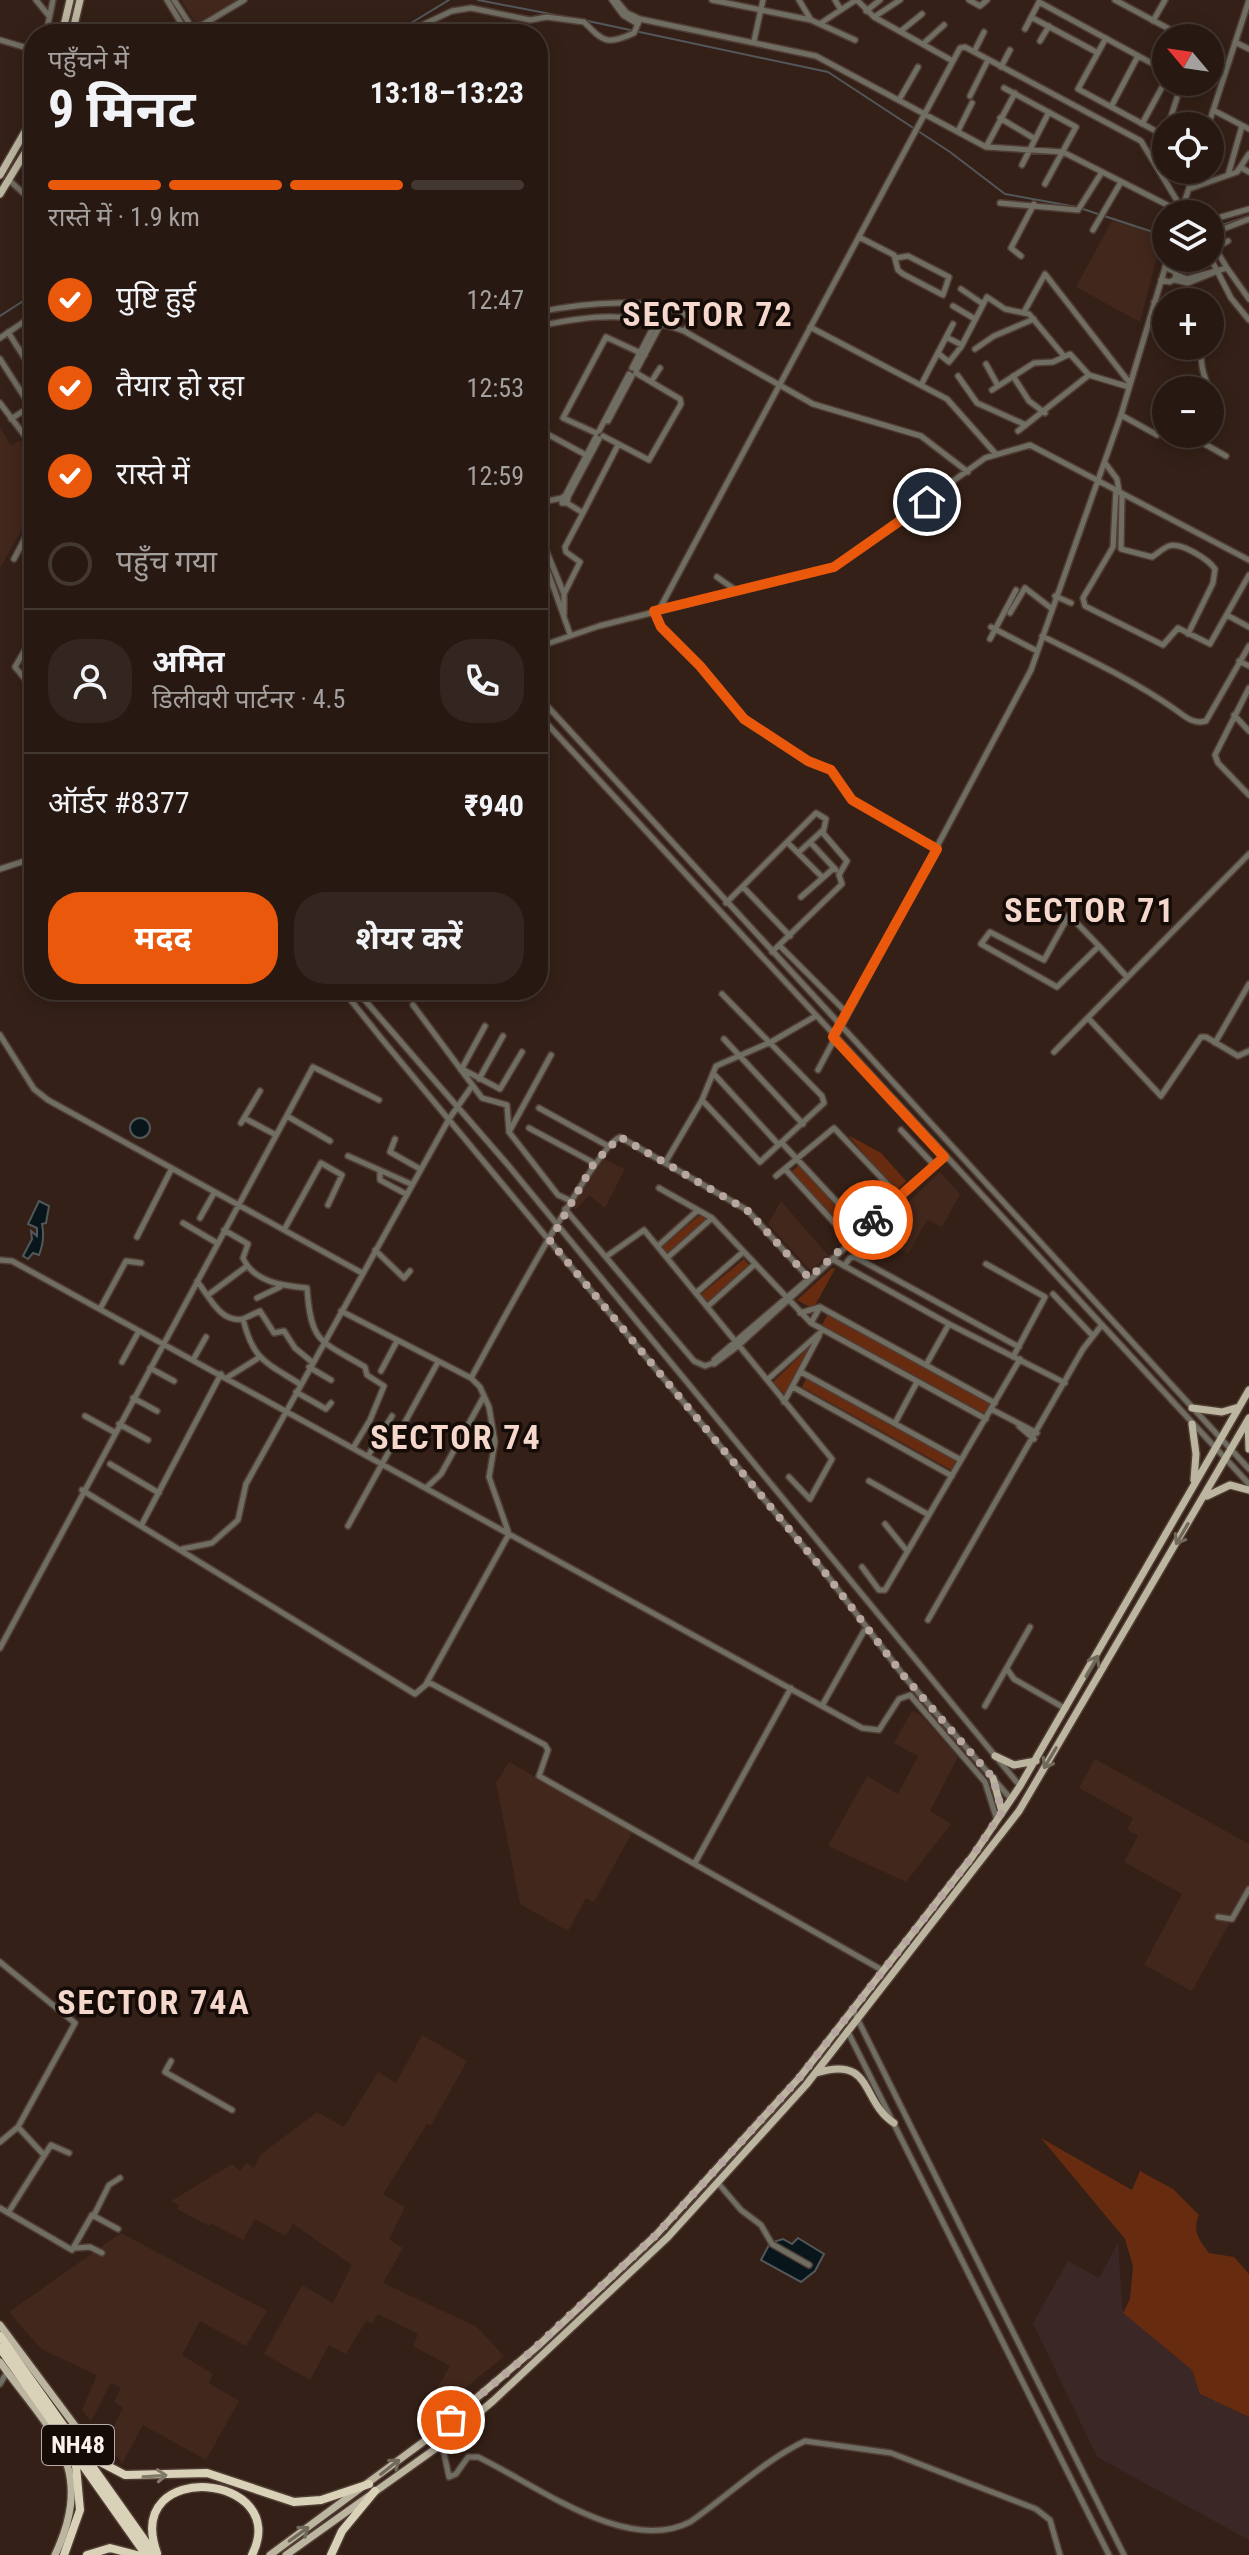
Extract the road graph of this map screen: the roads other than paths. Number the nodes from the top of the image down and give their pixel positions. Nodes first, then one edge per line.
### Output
1 (36, 0) edge
2 (53, 0) edge
3 (70, 0) edge
4 (80, 0) edge
5 (167, 0) edge
6 (244, 0) edge
7 (614, 0) edge
8 (712, 0) edge
9 (763, 0) edge
10 (799, 0) edge
11 (835, 0) edge
12 (856, 0) edge
13 (880, 0) edge
14 (900, 0) edge
15 (969, 0) edge
16 (987, 0) edge
17 (1117, 0) edge
18 (1165, 0) edge
19 (1249, 0) edge
20 (1040, 1) edge
21 (728, 2) edge
22 (173, 3) edge
23 (841, 10) junction
24 (761, 11) junction
25 (866, 11) junction
26 (922, 14) dead end
27 (49, 17) junction
28 (874, 17) junction
29 (1031, 17) junction
30 (811, 20) junction
31 (1153, 21) junction
32 (820, 23) junction
33 (48, 24) edge
34 (64, 24) edge
35 (74, 24) edge
36 (186, 24) edge
37 (201, 24) edge
38 (424, 24) edge
39 (1159, 24) edge
40 (944, 25) dead end
41 (637, 26) junction
42 (1049, 26) junction
43 (1025, 29) dead end
44 (901, 31) junction
45 (984, 32) dead end
46 (1106, 38) junction
47 (0, 40) edge
48 (855, 40) dead end
49 (754, 41) junction
50 (1040, 41) dead end
51 (1235, 42) junction
52 (923, 44) junction
53 (24, 47) edge
54 (1249, 49) edge
55 (1010, 50) dead end
56 (974, 52) junction
57 (1098, 53) junction
58 (1138, 56) junction
59 (951, 60) junction
60 (988, 60) junction
61 (1152, 64) edge
62 (918, 67) dead end
63 (1001, 67) junction
64 (1004, 88) dead end
65 (1015, 93) junction
66 (1157, 96) edge
67 (899, 100) junction
68 (1111, 107) junction
69 (1213, 110) joint
70 (1049, 112) junction
71 (924, 113) junction
72 (1000, 118) junction
73 (1142, 124) junction
74 (1242, 126) junction
75 (1152, 129) edge
76 (1249, 129) edge
77 (958, 131) junction
78 (24, 133) edge
79 (1035, 139) junction
80 (986, 147) junction
81 (1029, 150) junction
82 (1063, 152) junction
83 (1249, 154) edge
84 (24, 155) edge
85 (1022, 165) dead end
86 (1242, 168) junction
87 (1102, 172) junction
88 (1249, 172) edge
89 (0, 175) edge
90 (1228, 176) junction
91 (9, 180) junction
92 (1121, 182) junction
93 (1045, 184) dead end
94 (1191, 184) edge
95 (1189, 189) junction
96 (0, 194) edge
97 (24, 194) edge
98 (1157, 200) edge
99 (1174, 200) edge
100 (1185, 200) edge
101 (1000, 203) dead end
102 (1034, 204) junction
103 (1249, 209) edge
104 (1224, 216) edge
105 (1249, 219) edge
106 (1224, 229) edge
107 (1093, 230) dead end
108 (859, 237) junction
109 (1228, 241) dead end
110 (1021, 256) dead end
111 (896, 258) junction
112 (1227, 268) junction
113 (1224, 269) edge
114 (1163, 272) edge
115 (1170, 272) edge
116 (1215, 272) edge
117 (1218, 272) edge
118 (1176, 278) junction
119 (1161, 280) junction
120 (1249, 284) edge
121 (1158, 288) edge
122 (961, 289) dead end
123 (1247, 297) edge
124 (983, 304) junction
125 (953, 306) dead end
126 (1152, 309) edge
127 (548, 311) edge
128 (1024, 312) junction
129 (975, 319) junction
130 (1034, 319) junction
131 (1249, 320) edge
132 (660, 321) junction
133 (23, 322) edge
134 (548, 324) edge
135 (953, 324) dead end
136 (810, 327) junction
137 (684, 331) junction
138 (8, 332) junction
139 (946, 337) junction
140 (0, 338) edge
141 (962, 345) junction
142 (975, 349) dead end
143 (642, 354) junction
144 (939, 354) junction
145 (1064, 356) junction
146 (24, 357) edge
147 (0, 359) edge
148 (986, 364) dead end
149 (660, 368) dead end
150 (633, 373) junction
151 (1012, 375) junction
152 (1089, 375) junction
153 (958, 376) dead end
154 (651, 382) junction
155 (997, 384) junction
156 (921, 385) junction
157 (1129, 385) junction
158 (778, 386) junction
159 (992, 390) dead end
160 (24, 394) edge
161 (0, 403) edge
162 (24, 412) edge
163 (1045, 413) junction
164 (1121, 415) junction
165 (11, 419) junction
166 (1027, 425) junction
167 (1018, 431) dead end
168 (1152, 432) edge
169 (548, 434) edge
170 (24, 435) edge
171 (599, 435) junction
172 (618, 445) junction
173 (1211, 448) edge
174 (996, 453) junction
175 (586, 455) junction
176 (1226, 456) dead end
177 (1105, 463) junction
178 (968, 472) junction
179 (1097, 479) junction
180 (1119, 492) junction
181 (565, 499) junction
182 (548, 502) edge
183 (583, 513) junction
184 (24, 544) edge
185 (548, 555) edge
186 (14, 559) dead end
187 (1249, 560) edge
188 (548, 571) edge
189 (1249, 575) edge
190 (717, 577) dead end
191 (1016, 590) dead end
192 (737, 591) junction
193 (564, 594) junction
194 (1055, 596) junction
195 (1071, 603) dead end
196 (1051, 608) junction
197 (656, 611) junction
198 (1010, 613) dead end
199 (564, 615) junction
200 (1227, 615) junction
201 (1249, 627) edge
202 (993, 628) junction
203 (570, 634) junction
204 (1188, 634) junction
205 (1042, 636) junction
206 (990, 639) dead end
207 (548, 641) edge
208 (1249, 646) edge
209 (24, 651) edge
210 (1037, 651) junction
211 (1239, 661) junction
212 (1249, 666) edge
213 (24, 678) edge
214 (1249, 688) edge
215 (548, 707) edge
216 (1234, 715) junction
217 (548, 725) edge
218 (1249, 731) edge
219 (1249, 795) edge
220 (822, 831) junction
221 (810, 842) junction
222 (788, 843) junction
223 (937, 849) junction
224 (798, 853) junction
225 (1249, 854) edge
226 (24, 861) edge
227 (0, 869) edge
228 (837, 870) junction
229 (822, 877) junction
230 (743, 887) junction
231 (801, 897) dead end
232 (726, 903) junction
233 (790, 936) junction
234 (780, 945) junction
235 (1099, 946) junction
236 (772, 952) junction
237 (1127, 977) junction
238 (1249, 984) edge
239 (722, 994) dead end
240 (351, 1000) edge
241 (362, 1000) edge
242 (413, 1005) dead end
243 (847, 1013) junction
244 (814, 1017) junction
245 (1089, 1019) junction
246 (840, 1025) junction
247 (485, 1026) dead end
248 (0, 1035) edge
249 (503, 1036) dead end
250 (833, 1037) junction
251 (724, 1039) dead end
252 (771, 1042) junction
253 (1215, 1043) junction
254 (1249, 1051) edge
255 (522, 1052) dead end
256 (1054, 1052) dead end
257 (551, 1055) dead end
258 (740, 1055) junction
259 (461, 1069) junction
260 (818, 1070) dead end
261 (713, 1073) junction
262 (479, 1079) junction
263 (472, 1086) junction
264 (260, 1091) dead end
265 (379, 1100) dead end
266 (702, 1100) junction
267 (458, 1106) junction
268 (539, 1108) dead end
269 (287, 1116) junction
270 (449, 1119) junction
271 (803, 1124) junction
272 (529, 1128) dead end
273 (901, 1130) dead end
274 (509, 1132) junction
275 (276, 1135) junction
276 (395, 1139) dead end
277 (330, 1141) dead end
278 (780, 1144) junction
279 (608, 1146) junction
280 (348, 1156) dead end
281 (944, 1157) junction
282 (796, 1159) junction
283 (594, 1163) junction
284 (665, 1163) junction
285 (934, 1165) junction
286 (420, 1169) junction
287 (785, 1169) junction
288 (171, 1170) junction
289 (381, 1171) junction
290 (776, 1176) dead end
291 (412, 1184) junction
292 (659, 1188) dead end
293 (891, 1188) dead end
294 (214, 1193) junction
295 (406, 1194) junction
296 (571, 1201) junction
297 (328, 1205) dead end
298 (237, 1206) junction
299 (565, 1209) junction
300 (698, 1210) junction
301 (200, 1218) dead end
302 (712, 1218) junction
303 (183, 1223) dead end
304 (848, 1226) junction
305 (557, 1227) junction
306 (224, 1230) junction
307 (284, 1230) junction
308 (856, 1236) junction
309 (137, 1237) dead end
310 (550, 1241) junction
311 (217, 1243) junction
312 (658, 1246) junction
313 (375, 1250) junction
314 (743, 1252) junction
315 (607, 1256) junction
316 (667, 1258) junction
317 (832, 1259) junction
318 (0, 1260) edge
319 (141, 1263) dead end
320 (755, 1264) junction
321 (986, 1264) dead end
322 (247, 1266) junction
323 (844, 1266) junction
324 (410, 1271) dead end
325 (362, 1273) junction
326 (807, 1280) junction
327 (197, 1281) junction
328 (280, 1287) junction
329 (696, 1293) junction
330 (1053, 1294) dead end
331 (208, 1295) junction
332 (257, 1298) dead end
333 (786, 1298) junction
334 (707, 1307) junction
335 (820, 1307) junction
336 (100, 1309) junction
337 (341, 1311) junction
338 (800, 1313) junction
339 (243, 1319) junction
340 (811, 1323) junction
341 (949, 1324) junction
342 (1101, 1326) junction
343 (823, 1330) junction
344 (139, 1331) junction
345 (1092, 1335) junction
346 (819, 1336) junction
347 (206, 1337) dead end
348 (397, 1340) junction
349 (323, 1342) junction
350 (163, 1344) junction
351 (737, 1344) junction
352 (805, 1346) junction
353 (1019, 1347) junction
354 (812, 1351) junction
355 (260, 1357) junction
356 (1016, 1358) junction
357 (193, 1360) junction
358 (122, 1362) dead end
359 (438, 1362) junction
360 (311, 1365) junction
361 (926, 1365) junction
362 (150, 1368) junction
363 (381, 1371) dead end
364 (801, 1372) junction
365 (224, 1376) junction
366 (471, 1378) junction
367 (331, 1380) dead end
368 (767, 1380) junction
369 (174, 1381) dead end
370 (917, 1382) junction
371 (1065, 1383) junction
372 (300, 1384) junction
373 (793, 1387) junction
374 (1249, 1390) edge
375 (296, 1392) junction
376 (484, 1395) junction
377 (133, 1398) junction
378 (784, 1402) junction
379 (331, 1403) dead end
380 (993, 1406) junction
381 (1192, 1408) junction
382 (1238, 1409) junction
383 (157, 1411) dead end
384 (286, 1412) junction
385 (85, 1416) dead end
386 (392, 1416) dead end
387 (986, 1419) junction
388 (1249, 1419) edge
389 (895, 1423) junction
390 (119, 1424) junction
391 (1192, 1424) junction
392 (114, 1432) junction
393 (1036, 1436) junction
394 (148, 1440) dead end
395 (1222, 1441) junction
396 (353, 1448) junction
397 (1249, 1449) edge
398 (1216, 1450) junction
399 (1230, 1451) junction
400 (368, 1456) junction
401 (961, 1460) junction
402 (1225, 1460) junction
403 (110, 1464) dead end
404 (381, 1464) junction
405 (1249, 1469) edge
406 (952, 1476) junction
407 (789, 1477) dead end
408 (869, 1481) dead end
409 (1194, 1486) junction
410 (1249, 1487) edge
411 (426, 1488) junction
412 (82, 1490) junction
413 (159, 1493) junction
414 (1202, 1501) junction
415 (929, 1515) junction
416 (142, 1524) junction
417 (885, 1524) dead end
418 (348, 1526) dead end
419 (509, 1534) junction
420 (182, 1549) junction
421 (908, 1551) junction
422 (862, 1567) dead end
423 (928, 1620) dead end
424 (1030, 1627) dead end
425 (864, 1631) dead end
426 (0, 1648) edge
427 (1007, 1668) junction
428 (426, 1684) junction
429 (791, 1688) junction
430 (823, 1704) junction
431 (985, 1706) dead end
432 (1066, 1709) junction
433 (995, 1756) junction
434 (1036, 1761) junction
435 (993, 1778) junction
436 (1020, 1786) junction
437 (1011, 1799) junction
438 (1002, 1812) junction
439 (997, 1820) junction
440 (695, 1863) junction
441 (1249, 1889) edge
442 (1218, 1917) dead end
443 (0, 1962) edge
444 (882, 1970) junction
445 (852, 2008) junction
446 (857, 2019) junction
447 (842, 2021) junction
448 (848, 2030) junction
449 (171, 2061) dead end
450 (815, 2073) junction
451 (232, 2110) dead end
452 (894, 2123) junction
453 (18, 2127) junction
454 (0, 2142) edge
455 (69, 2153) dead end
456 (43, 2154) junction
457 (120, 2178) dead end
458 (718, 2183) junction
459 (0, 2208) edge
460 (8, 2213) junction
461 (94, 2215) junction
462 (118, 2229) dead end
463 (75, 2248) junction
464 (102, 2253) dead end
465 (809, 2265) dead end
466 (0, 2325) edge
467 (0, 2336) edge
468 (0, 2348) edge
469 (0, 2362) edge
470 (7, 2372) junction
471 (0, 2384) edge
472 (442, 2444) junction
473 (79, 2454) junction
474 (122, 2474) junction
475 (372, 2487) junction
476 (55, 2555) edge
477 (64, 2555) edge
478 (87, 2555) edge
479 (137, 2555) edge
480 (146, 2555) edge
481 (157, 2555) edge
482 (252, 2555) edge
483 (270, 2555) edge
484 (286, 2555) edge
485 (331, 2555) edge
486 (1060, 2555) edge
487 (1109, 2555) edge
488 (1124, 2555) edge

1 - 27 street
2 - 27 street
3 - 34 main road
4 - 35 main road
5 - 22 street
6 - 37 street
7 - 41 street
8 - 21 street
9 - 24 street
10 - 30 street
11 - 23 street
12 - 23 street
12 - 25 street
13 - 25 street
14 - 28 street
15 - 16 street
17 - 31 street
18 - 31 street
19 - 51 street
20 - 29 street
20 - 46 street
21 - 24 street
22 - 36 street
23 - 32 street
24 - 30 street
24 - 49 street
25 - 28 street
26 - 44 street
27 - 33 street
28 - 44 street
29 - 42 street
29 - 43 street
30 - 32 street
31 - 39 street
32 - 48 street
38 - 41 street
40 - 52 street
41 - 49 street
42 - 50 street
42 - 57 street
44 - 52 street
45 - 56 street
46 - 57 street
46 - 58 street
47 - 53 street
49 - 67 street
51 - 54 street
51 - 69 street
52 - 59 street
55 - 63 street
56 - 59 street
56 - 60 street
57 - 68 street
58 - 61 street
58 - 68 street
59 - 71 street
60 - 63 street
60 - 77 street
62 - 67 street
63 - 99 street
64 - 65 street
65 - 70 street
65 - 72 street
66 - 73 street
67 - 71 street
68 - 73 street
69 - 74 street
70 - 79 street
70 - 82 street
71 - 77 street
71 - 108 street
72 - 79 street
72 - 80 street
73 - 75 street
74 - 76 street
74 - 90 street
77 - 80 street
78 - 89 main road
79 - 81 street
80 - 81 street
81 - 82 street
81 - 85 street
82 - 87 street
82 - 93 street
83 - 86 street
84 - 91 main road
86 - 88 street
86 - 90 street
87 - 92 street
87 - 102 street
90 - 95 street
91 - 96 main road
91 - 97 street
92 - 98 street
92 - 107 street
94 - 95 street
95 - 100 street
101 - 102 street
102 - 110 street
103 - 104 street
105 - 106 street
108 - 111 street
108 - 136 street
109 - 112 street
111 - 111 street
112 - 113 street
112 - 123 street
114 - 119 street
115 - 118 street
116 - 118 street
117 - 131 street
118 - 119 street
119 - 121 street
120 - 123 street
122 - 124 street
124 - 128 street
124 - 129 street
125 - 129 street
126 - 157 street
127 - 137 street
128 - 130 street
128 - 157 street
129 - 141 street
130 - 142 street
130 - 145 street
132 - 134 street
132 - 137 street
132 - 143 street
133 - 138 street
135 - 139 street
136 - 156 street
136 - 158 street
137 - 158 street
138 - 140 street
138 - 146 street
139 - 141 street
139 - 144 street
141 - 144 street
143 - 150 street
143 - 171 street
144 - 156 street
145 - 151 street
145 - 152 street
147 - 160 street
148 - 155 street
149 - 154 street
150 - 154 street
150 - 171 street
151 - 155 street
151 - 163 street
152 - 157 street
152 - 163 street
153 - 166 street
154 - 172 street
155 - 159 street
156 - 174 street
157 - 164 street
158 - 178 street
158 - 197 street
161 - 165 street
162 - 165 street
163 - 166 street
164 - 168 street
164 - 177 street
165 - 170 street
166 - 167 street
169 - 175 street
171 - 172 street
171 - 175 street
171 - 181 street
172 - 183 street
173 - 176 street
174 - 178 street
174 - 179 street
175 - 181 street
177 - 179 street
177 - 180 street
178 - 192 street
179 - 180 street
179 - 194 street
180 - 187 street
180 - 204 street
180 - 204 street
181 - 182 street
181 - 183 street
183 - 193 street
184 - 186 street
185 - 193 street
188 - 199 street
189 - 200 street
190 - 192 street
191 - 202 street
192 - 197 street
193 - 199 street
194 - 195 street
194 - 196 street
196 - 198 street
196 - 205 street
197 - 203 street
197 - 223 street
199 - 203 street
200 - 201 street
200 - 204 street
202 - 206 street
202 - 210 street
203 - 207 street
205 - 210 street
205 - 211 street
208 - 211 street
209 - 213 street
210 - 223 street
211 - 212 street
214 - 216 street
215 - 232 street
216 - 218 street
216 - 219 street
217 - 244 street
220 - 221 street
220 - 222 street
220 - 228 street
221 - 224 street
221 - 228 street
222 - 224 street
222 - 230 street
223 - 243 street
224 - 229 street
225 - 237 street
226 - 227 street
228 - 229 street
228 - 233 street
229 - 231 street
230 - 232 street
230 - 233 street
232 - 236 street
233 - 234 street
234 - 236 street
234 - 243 street
235 - 235 street
235 - 237 street
236 - 246 street
237 - 245 street
238 - 253 street
239 - 252 street
240 - 270 street
241 - 267 street
242 - 259 street
243 - 246 street
244 - 250 street
244 - 252 street
245 - 253 street
245 - 256 street
246 - 250 street
246 - 381 street
247 - 259 street
248 - 288 street
249 - 262 street
250 - 260 street
250 - 281 street
251 - 258 street
252 - 258 street
252 - 271 street
253 - 254 street
255 - 262 street
257 - 274 street
258 - 261 street
258 - 271 street
259 - 262 street
259 - 263 street
261 - 266 street
261 - 278 street
263 - 267 street
263 - 274 street
264 - 275 street
265 - 269 street
266 - 278 street
266 - 284 street
267 - 270 street
267 - 305 street
268 - 279 street
269 - 275 street
269 - 277 street
270 - 286 street
270 - 310 street
271 - 278 street
272 - 283 street
273 - 285 street
274 - 296 street
275 - 298 street
276 - 286 street
278 - 282 street
279 - 283 street
279 - 284 street
280 - 289 street
281 - 285 street
281 - 342 street
282 - 287 street
282 - 293 street
282 - 304 street
283 - 296 street
284 - 326 street
285 - 308 street
286 - 291 street
287 - 290 street
287 - 304 street
288 - 294 street
288 - 309 street
289 - 291 street
289 - 295 street
291 - 295 street
292 - 300 street
294 - 298 street
294 - 301 street
295 - 313 street
296 - 299 street
297 - 307 street
298 - 306 street
298 - 307 street
299 - 305 street
299 - 315 street
300 - 302 street
300 - 312 street
302 - 314 street
302 - 316 street
303 - 311 street
304 - 308 street
305 - 310 street
305 - 433 street
306 - 311 street
306 - 322 street
307 - 325 street
308 - 317 street
310 - 366 street
310 - 435 street
311 - 327 street
312 - 315 street
312 - 316 street
313 - 324 street
313 - 325 street
314 - 320 street
314 - 329 street
315 - 351 street
316 - 329 street
317 - 323 street
317 - 326 street
318 - 336 street
319 - 336 street
320 - 333 street
320 - 334 street
321 - 353 street
322 - 328 street
322 - 331 street
323 - 341 street
323 - 353 street
325 - 337 street
326 - 333 street
327 - 331 street
327 - 350 street
328 - 332 street
328 - 349 street
329 - 334 street
330 - 345 street
331 - 339 street
333 - 338 street
333 - 351 street
334 - 351 street
335 - 338 street
335 - 340 street
335 - 361 street
336 - 344 street
337 - 348 street
337 - 349 street
338 - 340 street
339 - 355 street
339 - 360 street
340 - 343 street
341 - 356 street
341 - 361 street
342 - 345 street
342 - 391 street
343 - 346 street
343 - 370 street
344 - 350 street
344 - 358 street
345 - 371 street
346 - 352 street
346 - 354 street
347 - 357 street
348 - 359 street
348 - 363 street
349 - 360 street
349 - 396 street
350 - 357 street
350 - 362 street
351 - 368 street
352 - 354 street
352 - 368 street
353 - 356 street
354 - 364 street
355 - 365 street
355 - 372 street
356 - 371 street
356 - 380 street
357 - 365 street
359 - 366 street
359 - 404 street
360 - 367 street
360 - 372 street
361 - 380 street
362 - 369 street
362 - 377 street
364 - 373 street
364 - 389 street
365 - 384 street
365 - 413 street
366 - 376 street
368 - 378 street
370 - 387 street
370 - 389 street
371 - 393 street
372 - 375 street
373 - 378 street
373 - 406 street
374 - 382 main road
375 - 379 street
375 - 384 street
376 - 411 street
376 - 419 street
377 - 383 street
377 - 390 street
378 - 407 street
380 - 387 street
380 - 393 street
381 - 382 main road
381 - 395 street
382 - 395 main road
384 - 396 street
384 - 420 street
385 - 392 street
386 - 400 street
387 - 401 street
388 - 397 main road
388 - 399 main road
389 - 401 street
390 - 392 street
390 - 394 street
391 - 398 street
391 - 409 main road
392 - 412 street
393 - 423 street
395 - 398 main road
395 - 399 street
396 - 400 street
398 - 402 street
398 - 409 main road
399 - 402 main road
399 - 405 street
400 - 404 street
401 - 406 street
402 - 410 street
402 - 414 main road
403 - 413 street
404 - 411 street
404 - 418 street
406 - 415 street
408 - 415 street
432 -> 409 main road
410 - 414 main road
411 - 419 street
412 - 416 street
412 - 426 street
413 - 416 street
414 -> 446 main road
415 - 421 street
416 - 420 street
417 - 421 street
419 - 428 street
419 - 429 street
420 - 428 street
421 - 422 street
424 - 427 street
425 - 430 street
427 - 431 street
427 - 432 street
428 - 440 street
429 - 430 street
429 - 440 street
430 - 439 street
432 - 434 main road
433 - 434 main road
433 - 436 street
434 - 436 main road
435 - 437 street
435 - 438 main road
436 - 437 main road
437 - 438 main road
438 - 439 main road
439 - 444 main road
440 - 444 street
441 - 442 street
443 - 453 street
444 - 445 main road
445 - 446 street
445 - 447 main road
446 - 448 main road
446 - 488 street
447 - 448 street
475 -> 447 main road
448 - 450 main road
448 - 452 street
449 - 451 street
450 - 452 main road
450 - 458 main road
452 - 487 street
453 - 454 street
453 - 456 street
455 - 456 street
456 - 460 street
457 - 461 street
458 - 465 street
458 - 472 main road
459 - 460 street
460 - 463 street
461 - 462 street
461 - 463 street
463 - 464 street
466 - 474 main road
467 - 473 highway, NH48
468 - 473 highway, NH48
469 - 470 main road
470 - 471 street
470 - 476 main road
472 - 475 main road
472 - 486 street
473 - 474 highway
473 - 477 highway
473 - 480 highway, NH48
473 - 481 highway, NH48
474 -> 475 highway
483 -> 475 main road
475 - 484 main road
475 - 485 highway
478 - 479 highway
481 - 482 highway

